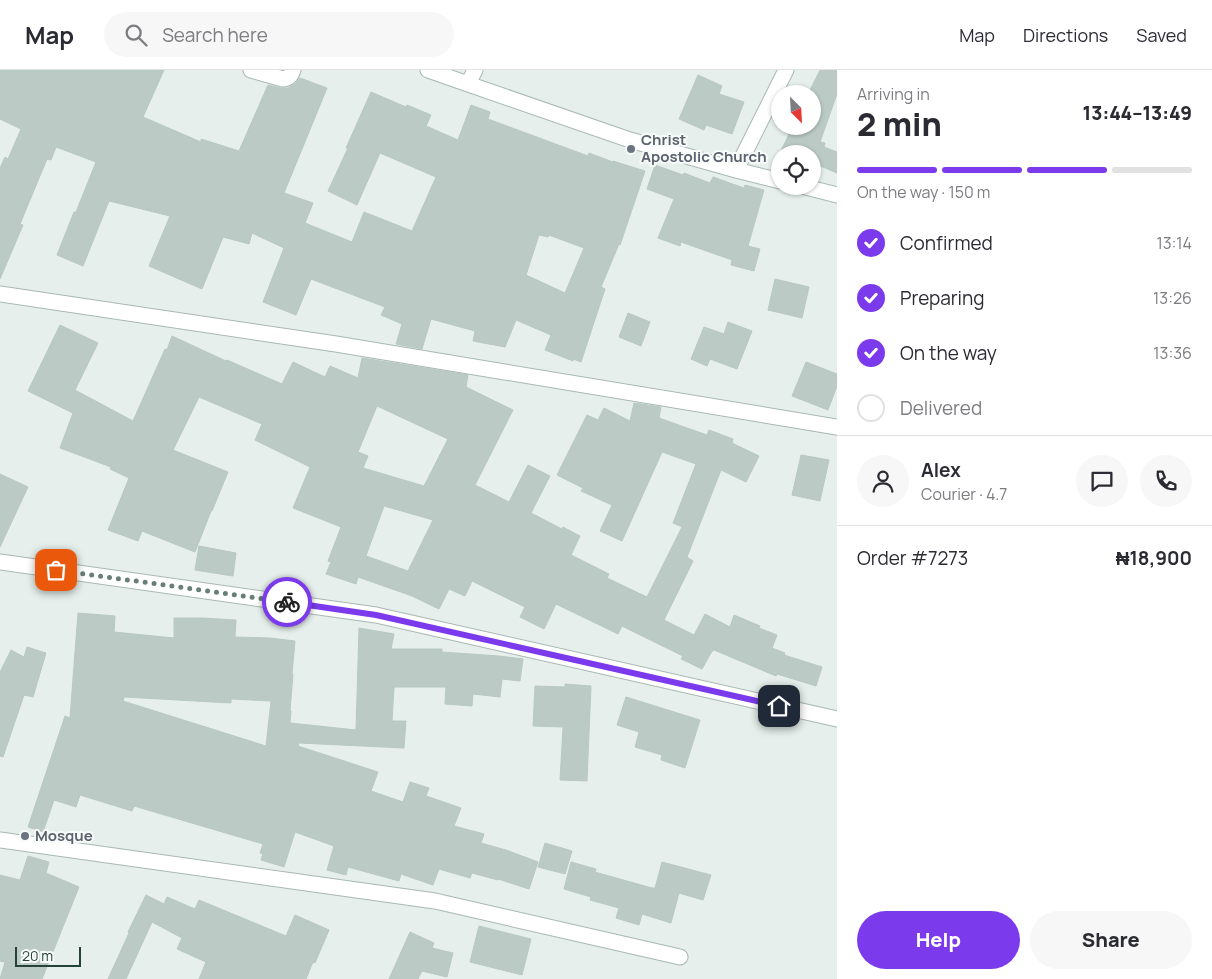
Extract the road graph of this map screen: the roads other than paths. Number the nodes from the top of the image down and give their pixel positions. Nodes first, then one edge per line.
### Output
1 (251, 70) edge
2 (293, 70) edge
3 (428, 70) edge
4 (474, 70) edge
5 (786, 70) edge
6 (468, 84) junction
7 (736, 170) junction
8 (771, 179) edge
9 (821, 191) edge
10 (837, 195) edge
11 (0, 294) edge
12 (837, 427) edge
13 (0, 562) edge
14 (837, 719) edge
15 (0, 840) edge
16 (680, 957) dead end

1 - 2 street
3 - 6 street
4 - 6 street
5 - 7 street
6 - 7 street
7 - 8 street
9 - 10 street
11 - 12 street
13 - 14 street
15 - 16 street

